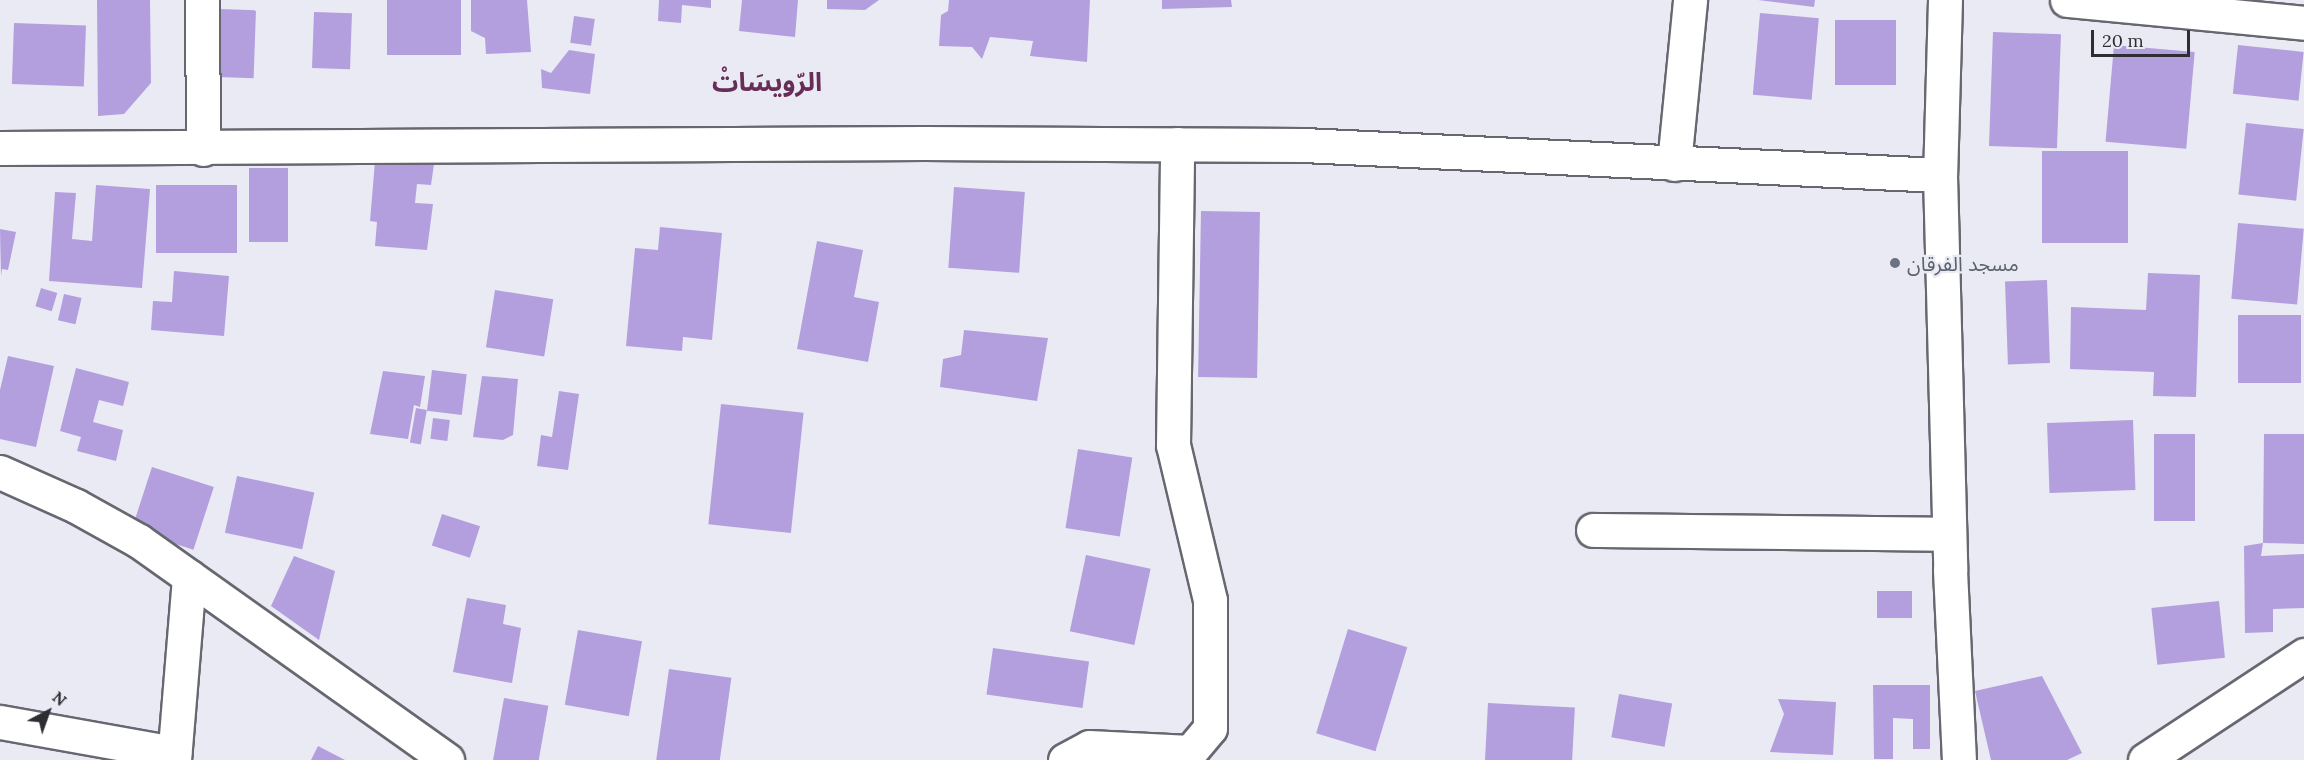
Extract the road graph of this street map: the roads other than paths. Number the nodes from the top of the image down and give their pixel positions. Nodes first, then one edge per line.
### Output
1 (202, 0) edge
2 (1690, 0) edge
3 (1945, 0) edge
4 (2067, 0) edge
5 (2304, 23) edge
6 (1177, 144) junction
7 (0, 148) edge
8 (203, 149) junction
9 (1674, 164) junction
10 (1940, 175) junction
11 (0, 472) edge
12 (1593, 530) dead end
13 (1949, 534) junction
14 (189, 577) junction
15 (2304, 655) edge
16 (0, 722) edge
17 (174, 757) edge
18 (447, 760) edge
19 (1065, 760) edge
20 (1959, 760) edge
21 (2145, 760) edge

1 - 8 street
2 - 9 street
3 - 10 street
4 - 5 street
6 - 8 street
6 - 9 street
6 - 19 street
7 - 8 street
9 - 10 street
10 - 13 street
11 - 14 street
12 - 13 street
13 - 20 street
14 - 17 street
14 - 18 street
15 - 21 street
16 - 17 street

